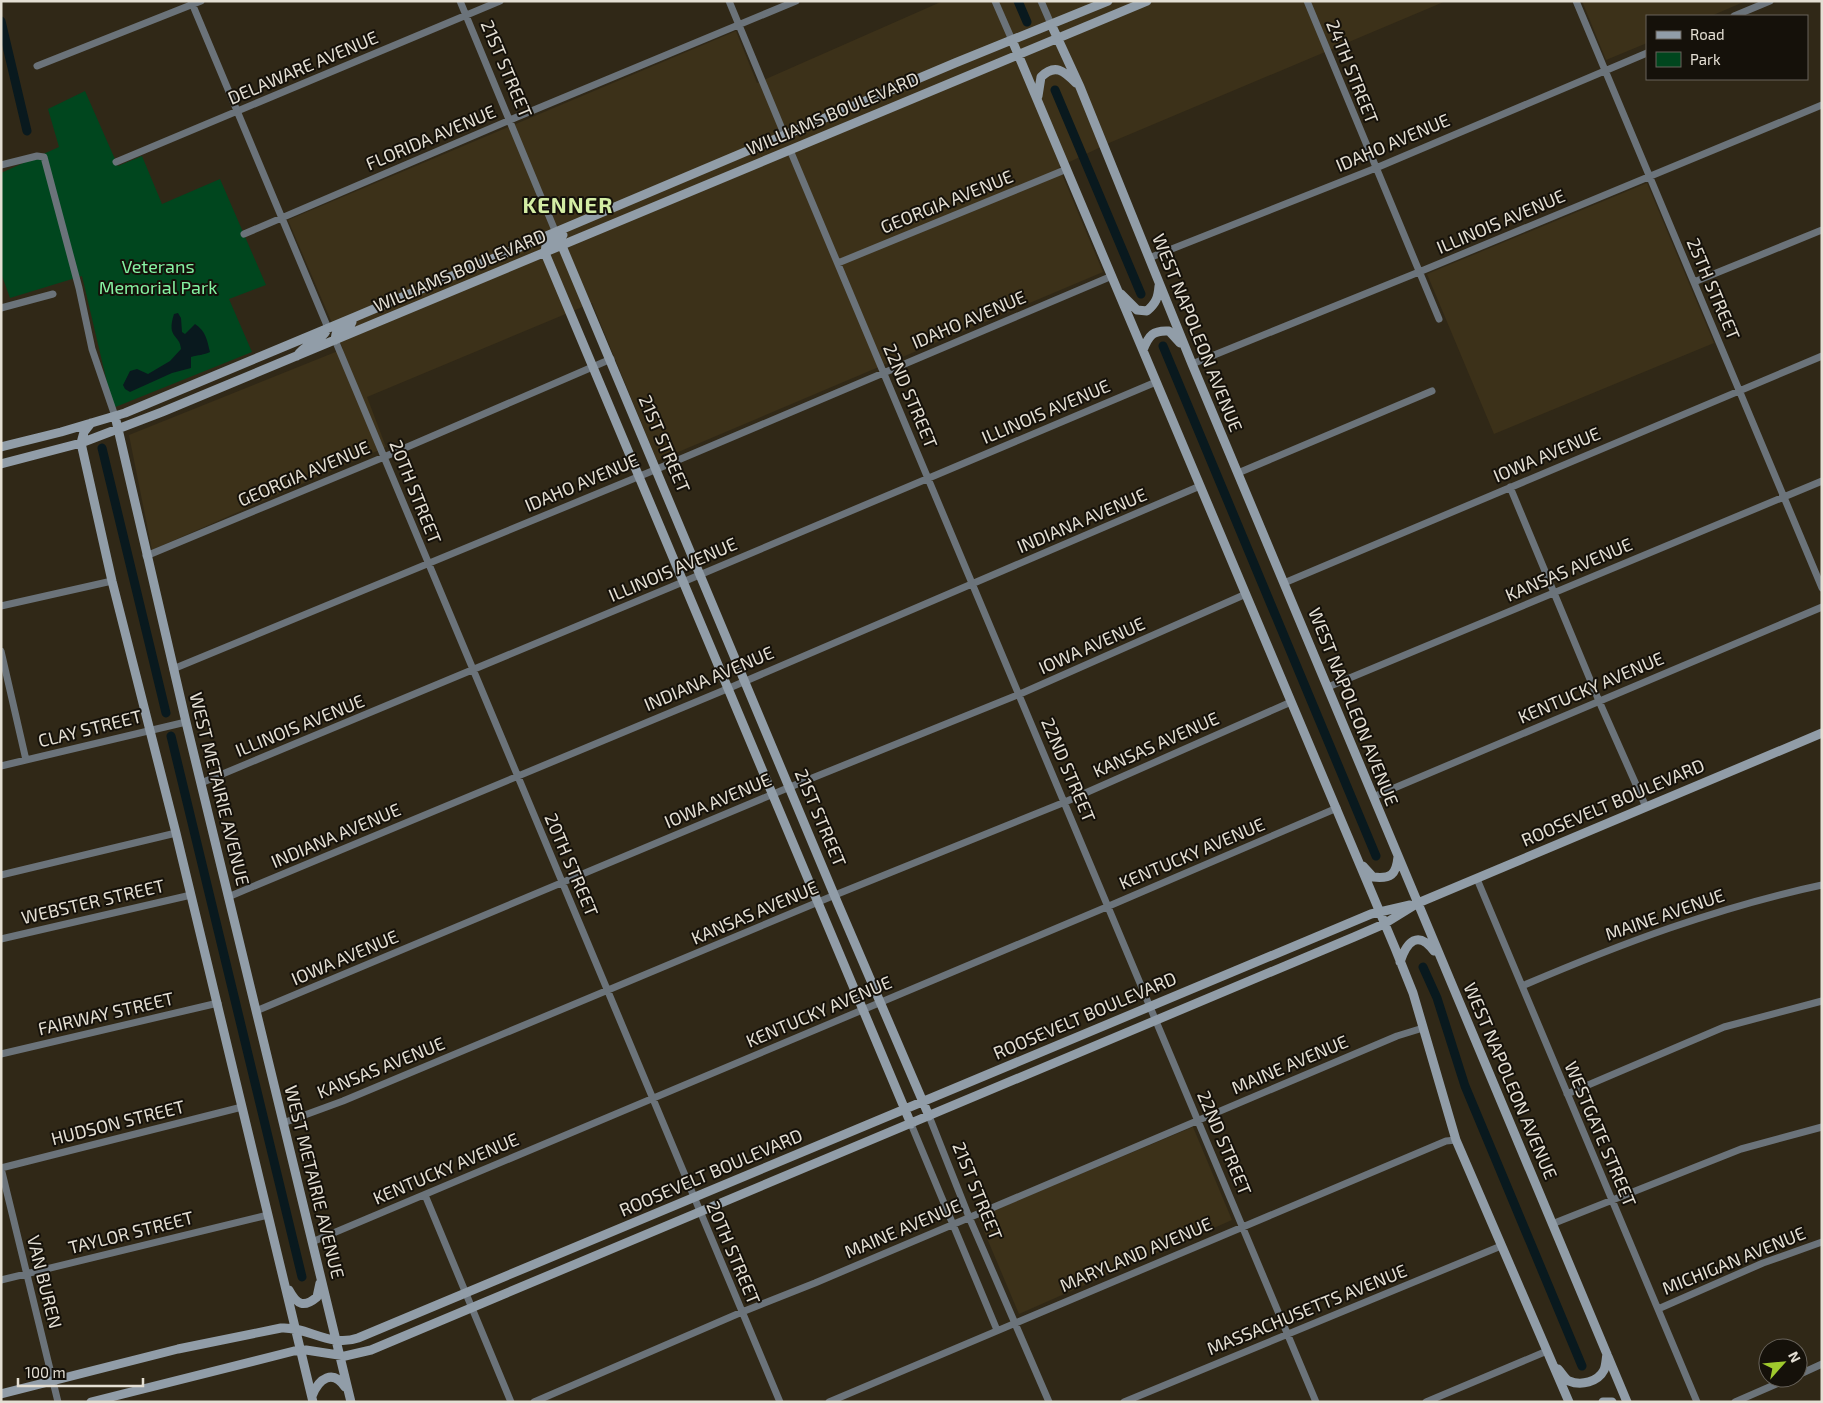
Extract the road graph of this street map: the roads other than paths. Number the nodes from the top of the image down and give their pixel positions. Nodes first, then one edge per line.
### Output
1 (201, 1) edge
2 (460, 1) edge
3 (500, 1) edge
4 (729, 1) edge
5 (796, 1) edge
6 (995, 1) edge
7 (1041, 1) edge
8 (1108, 1) edge
9 (1147, 1) edge
10 (1307, 1) edge
11 (1576, 1) edge
12 (1770, 1) edge
13 (192, 3) edge
14 (1736, 15) edge
15 (466, 16) junction
16 (1051, 24) junction
17 (738, 25) junction
18 (1058, 38) junction
19 (1012, 40) junction
20 (1646, 53) edge
21 (1018, 54) junction
22 (37, 66) dead end
23 (1605, 70) junction
24 (1080, 87) junction
25 (1037, 99) junction
26 (1822, 105) edge
27 (238, 112) junction
28 (511, 120) junction
29 (785, 136) junction
30 (790, 150) junction
31 (766, 160) junction
32 (116, 162) dead end
33 (1, 165) edge
34 (1376, 168) junction
35 (1067, 169) junction
36 (1649, 176) junction
37 (282, 218) junction
38 (584, 221) junction
39 (1822, 230) edge
40 (556, 232) junction
41 (244, 234) dead end
42 (562, 246) junction
43 (545, 253) junction
44 (1149, 258) junction
45 (838, 264) junction
46 (1419, 272) junction
47 (1112, 276) junction
48 (1694, 282) junction
49 (1160, 284) junction
50 (1118, 290) junction
51 (53, 294) dead end
52 (1, 308) edge
53 (355, 318) junction
54 (1439, 320) dead end
55 (328, 328) junction
56 (335, 340) junction
57 (1186, 349) junction
58 (1143, 350) junction
59 (297, 356) junction
60 (1822, 356) edge
61 (611, 359) junction
62 (1192, 364) junction
63 (593, 367) junction
64 (884, 372) junction
65 (1156, 382) junction
66 (1739, 390) junction
67 (1432, 391) dead end
68 (115, 416) junction
69 (91, 423) junction
70 (118, 430) junction
71 (81, 443) junction
72 (1, 447) edge
73 (1, 452) edge
74 (384, 457) junction
75 (3, 464) edge
76 (657, 469) junction
77 (1238, 473) junction
78 (638, 476) junction
79 (928, 478) junction
80 (1822, 481) edge
81 (1200, 486) junction
82 (1510, 487) junction
83 (1784, 497) junction
84 (146, 556) junction
85 (428, 564) junction
86 (700, 574) junction
87 (112, 581) junction
88 (1284, 582) junction
89 (682, 583) junction
90 (973, 584) junction
91 (1822, 588) edge
92 (1554, 593) junction
93 (1246, 594) junction
94 (1, 606) edge
95 (1822, 607) edge
96 (1, 651) edge
97 (173, 669) junction
98 (472, 670) junction
99 (745, 681) junction
100 (1328, 687) junction
101 (727, 689) junction
102 (1020, 694) junction
103 (1599, 701) junction
104 (1291, 702) junction
105 (186, 722) junction
106 (150, 730) junction
107 (1822, 733) edge
108 (26, 760) junction
109 (1, 766) edge
110 (517, 776) junction
111 (201, 783) junction
112 (790, 787) junction
113 (772, 795) junction
114 (1373, 797) junction
115 (1065, 802) junction
116 (1646, 806) junction
117 (1337, 808) junction
118 (176, 833) junction
119 (1398, 856) junction
120 (1357, 858) junction
121 (1, 875) edge
122 (1477, 879) junction
123 (562, 882) junction
124 (1822, 885) edge
125 (191, 895) junction
126 (835, 895) junction
127 (228, 897) junction
128 (818, 903) junction
129 (1418, 903) junction
130 (1109, 906) junction
131 (1379, 911) junction
132 (1384, 924) junction
133 (1, 939) edge
134 (1400, 962) junction
135 (1442, 962) junction
136 (1522, 986) junction
137 (606, 991) junction
138 (1822, 1001) edge
139 (218, 1003) junction
140 (880, 1003) junction
141 (1151, 1006) junction
142 (863, 1009) junction
143 (256, 1011) junction
144 (1156, 1020) junction
145 (1423, 1028) junction
146 (1, 1054) edge
147 (1567, 1094) junction
148 (652, 1098) junction
149 (923, 1102) junction
150 (242, 1107) junction
151 (905, 1110) junction
152 (929, 1116) junction
153 (1198, 1120) junction
154 (284, 1123) junction
155 (911, 1124) junction
156 (1822, 1127) edge
157 (1456, 1140) junction
158 (1, 1168) edge
159 (425, 1195) junction
160 (694, 1198) junction
161 (1612, 1201) junction
162 (700, 1213) junction
163 (268, 1215) junction
164 (969, 1216) junction
165 (953, 1224) junction
166 (1552, 1224) junction
167 (1243, 1227) junction
168 (312, 1242) junction
169 (1822, 1242) edge
170 (1501, 1246) junction
171 (26, 1274) junction
172 (321, 1278) junction
173 (1, 1280) edge
174 (284, 1281) junction
175 (466, 1293) junction
176 (472, 1307) junction
177 (1658, 1308) junction
178 (742, 1312) junction
179 (1015, 1322) junction
180 (296, 1330) junction
181 (997, 1330) junction
182 (1288, 1334) junction
183 (336, 1340) junction
184 (301, 1350) junction
185 (1547, 1351) junction
186 (1607, 1354) junction
187 (340, 1356) junction
188 (1552, 1362) junction
189 (1822, 1364) edge
190 (1808, 1370) edge
191 (53, 1381) junction
192 (1767, 1388) edge
193 (348, 1392) junction
194 (1, 1394) edge
195 (313, 1399) edge
196 (58, 1402) edge
197 (91, 1402) edge
198 (351, 1402) edge
199 (511, 1402) edge
200 (534, 1402) edge
201 (780, 1402) edge
202 (829, 1402) edge
203 (1049, 1402) edge
204 (1124, 1402) edge
205 (1316, 1402) edge
206 (1426, 1402) edge
207 (1569, 1402) edge
208 (1603, 1402) edge
209 (1612, 1402) edge
210 (1627, 1402) edge
211 (1696, 1402) edge
212 (1735, 1402) edge

1 - 13 street
2 - 15 street, 21ST STREET
3 - 15 street, DELAWARE AVENUE
4 - 17 street
5 - 17 street, FLORIDA AVENUE
6 - 19 street
7 - 16 street
8 - 16 main road, WILLIAMS BOULEVARD
9 - 18 main road, WILLIAMS BOULEVARD
10 - 34 street, 24TH STREET
11 - 23 street, 25TH STREET
12 - 14 street
13 - 22 street
13 - 27 street
15 - 27 street, DELAWARE AVENUE
15 - 28 street, 21ST STREET
16 - 18 main road, WEST NAPOLEON AVENUE
16 - 19 main road, WILLIAMS BOULEVARD
17 - 28 street, FLORIDA AVENUE
17 - 29 street
18 - 21 main road, WILLIAMS BOULEVARD
18 - 24 main road, WEST NAPOLEON AVENUE
19 - 21 main road
19 - 29 main road, WILLIAMS BOULEVARD
20 - 23 street, IDAHO AVENUE
21 - 25 main road
21 - 30 main road, WILLIAMS BOULEVARD
23 - 34 street, IDAHO AVENUE
23 - 36 street, 25TH STREET
24 - 25 main road
24 - 44 main road, WEST NAPOLEON AVENUE
25 - 35 main road
26 - 36 street, ILLINOIS AVENUE
27 - 32 street, DELAWARE AVENUE
27 - 37 street
28 - 37 street, FLORIDA AVENUE
28 - 40 street, 21ST STREET
29 - 31 main road
29 - 38 main road, WILLIAMS BOULEVARD
30 - 31 main road, WILLIAMS BOULEVARD
30 - 45 street, 22ND STREET
31 - 42 main road, WILLIAMS BOULEVARD
33 - 68 street, WEST METAIRIE AVENUE
34 - 44 street, IDAHO AVENUE
34 - 46 street, 24TH STREET
35 - 45 street, GEORGIA AVENUE
35 - 47 main road
36 - 46 street, ILLINOIS AVENUE
36 - 48 street, 25TH STREET
37 - 41 street, FLORIDA AVENUE
37 - 55 street
38 - 40 main road, WILLIAMS BOULEVARD
38 - 43 main road
39 - 48 street
40 - 53 main road, WILLIAMS BOULEVARD
42 - 43 main road, WILLIAMS BOULEVARD
42 - 61 main road, 21ST STREET
43 - 56 main road, WILLIAMS BOULEVARD
43 - 63 main road, 21ST STREET
44 - 49 main road, WEST NAPOLEON AVENUE
45 - 64 street, 22ND STREET
46 - 54 street, 24TH STREET
46 - 62 street, ILLINOIS AVENUE
47 - 50 main road
47 - 64 street, IDAHO AVENUE
48 - 66 street, 25TH STREET
49 - 50 main road
49 - 57 main road, WEST NAPOLEON AVENUE
50 - 58 main road
51 - 52 street
53 - 55 main road, WILLIAMS BOULEVARD
53 - 56 main road
55 - 59 main road
55 - 68 main road, WILLIAMS BOULEVARD
56 - 59 main road, WILLIAMS BOULEVARD
56 - 74 street, 20TH STREET
57 - 58 main road
57 - 62 main road, WEST NAPOLEON AVENUE
58 - 65 main road
59 - 70 main road, WILLIAMS BOULEVARD
60 - 66 street, IOWA AVENUE
61 - 63 street, GEORGIA AVENUE
61 - 76 main road, 21ST STREET
62 - 77 main road, WEST NAPOLEON AVENUE
63 - 74 street, GEORGIA AVENUE
63 - 78 main road, 21ST STREET
64 - 76 street, IDAHO AVENUE
64 - 79 street, 22ND STREET
65 - 79 street, ILLINOIS AVENUE
65 - 81 main road
66 - 82 street, IOWA AVENUE
66 - 83 street, 25TH STREET
67 - 77 street
68 - 69 main road, WILLIAMS BOULEVARD
68 - 70 main road, WEST METAIRIE AVENUE
69 - 71 main road
69 - 72 main road, WILLIAMS BOULEVARD
70 - 71 main road, WILLIAMS BOULEVARD
70 - 84 main road, WEST METAIRIE AVENUE
71 - 75 main road, WILLIAMS BOULEVARD
71 - 87 main road
73 - 75 main road
74 - 84 street, GEORGIA AVENUE
74 - 85 street, 20TH STREET
76 - 78 street, IDAHO AVENUE
76 - 86 main road, 21ST STREET
77 - 88 main road, WEST NAPOLEON AVENUE
78 - 85 street, IDAHO AVENUE
78 - 89 main road, 21ST STREET
79 - 86 street, ILLINOIS AVENUE
79 - 90 street, 22ND STREET
80 - 83 street, KANSAS AVENUE
81 - 90 street, INDIANA AVENUE
81 - 93 main road
82 - 88 street, IOWA AVENUE
82 - 92 street
83 - 91 street, 25TH STREET
83 - 92 street, KANSAS AVENUE
84 - 97 main road, WEST METAIRIE AVENUE
85 - 97 street, IDAHO AVENUE
85 - 98 street, 20TH STREET
86 - 89 street, ILLINOIS AVENUE
86 - 99 main road, 21ST STREET
87 - 94 street
87 - 106 main road
88 - 100 main road, WEST NAPOLEON AVENUE
89 - 98 street, ILLINOIS AVENUE
89 - 101 main road, 21ST STREET
90 - 99 street, INDIANA AVENUE
90 - 102 street, 22ND STREET
92 - 100 street, KANSAS AVENUE
92 - 103 street
93 - 102 street, IOWA AVENUE
93 - 104 main road
95 - 103 street, KENTUCKY AVENUE
96 - 108 street
97 - 105 main road, WEST METAIRIE AVENUE
98 - 110 street, 20TH STREET
98 - 111 street, ILLINOIS AVENUE
99 - 101 street, INDIANA AVENUE
99 - 112 main road, 21ST STREET
100 - 114 main road, WEST NAPOLEON AVENUE
101 - 110 street, INDIANA AVENUE
101 - 113 main road, 21ST STREET
102 - 112 street, IOWA AVENUE
102 - 115 street, 22ND STREET
103 - 114 street, KENTUCKY AVENUE
103 - 116 street
104 - 115 street, KANSAS AVENUE
104 - 117 main road
105 - 106 street, CLAY STREET
105 - 111 main road, WEST METAIRIE AVENUE
106 - 108 street, CLAY STREET
106 - 118 main road
107 - 116 main road, ROOSEVELT BOULEVARD
108 - 109 street, CLAY STREET
110 - 123 street, 20TH STREET
110 - 127 street, INDIANA AVENUE
111 - 127 main road, WEST METAIRIE AVENUE
112 - 113 street, IOWA AVENUE
112 - 126 main road, 21ST STREET
113 - 123 street, IOWA AVENUE
113 - 128 main road, 21ST STREET
114 - 119 main road, WEST NAPOLEON AVENUE
115 - 126 street, KANSAS AVENUE
115 - 130 street, 22ND STREET
116 - 122 main road, ROOSEVELT BOULEVARD
117 - 120 main road
117 - 130 street, KENTUCKY AVENUE
118 - 121 street
118 - 125 main road
119 - 120 main road
119 - 129 main road, WEST NAPOLEON AVENUE
120 - 131 main road
122 - 129 main road, ROOSEVELT BOULEVARD
122 - 136 street, WESTGATE STREET
123 - 137 street, 20TH STREET
123 - 143 street, IOWA AVENUE
124 - 136 street, MAINE AVENUE
125 - 133 street, WEBSTER STREET
125 - 139 main road
126 - 128 street, KANSAS AVENUE
126 - 140 main road, 21ST STREET
127 - 143 main road, WEST METAIRIE AVENUE
128 - 137 street, KANSAS AVENUE
128 - 142 main road, 21ST STREET
129 - 131 main road, ROOSEVELT BOULEVARD
129 - 132 main road, ROOSEVELT BOULEVARD
129 - 135 main road, WEST NAPOLEON AVENUE
130 - 140 street, KENTUCKY AVENUE
130 - 141 street, 22ND STREET
131 - 132 main road
131 - 141 main road, ROOSEVELT BOULEVARD
132 - 134 main road
132 - 144 main road, ROOSEVELT BOULEVARD
134 - 135 main road
134 - 145 main road
135 - 166 main road, WEST NAPOLEON AVENUE
136 - 147 street, WESTGATE STREET
137 - 148 street, 20TH STREET
137 - 154 street, KANSAS AVENUE
138 - 147 street
139 - 146 street, FAIRWAY STREET
139 - 150 main road
140 - 142 street, KENTUCKY AVENUE
140 - 149 main road, 21ST STREET
141 - 144 street, 22ND STREET
141 - 149 main road, ROOSEVELT BOULEVARD
142 - 148 street, KENTUCKY AVENUE
142 - 151 main road, 21ST STREET
143 - 154 main road, WEST METAIRIE AVENUE
144 - 152 main road, ROOSEVELT BOULEVARD
144 - 153 street, 22ND STREET
145 - 153 street, MAINE AVENUE
145 - 157 main road
147 - 161 street, WESTGATE STREET
148 - 159 street, KENTUCKY AVENUE
148 - 160 street, 20TH STREET
149 - 151 main road, ROOSEVELT BOULEVARD
149 - 152 main road, 21ST STREET
150 - 158 street, HUDSON STREET
150 - 163 main road
151 - 155 main road, 21ST STREET
151 - 160 main road, ROOSEVELT BOULEVARD
152 - 155 main road, ROOSEVELT BOULEVARD
152 - 164 street, 21ST STREET
153 - 164 street, MAINE AVENUE
153 - 167 street, 22ND STREET
154 - 168 main road, WEST METAIRIE AVENUE
155 - 162 main road, ROOSEVELT BOULEVARD
155 - 165 street, 21ST STREET
156 - 161 street
157 - 167 street, MARYLAND AVENUE
157 - 170 main road
158 - 171 street, VAN BUREN
159 - 168 street, KENTUCKY AVENUE
159 - 175 street
160 - 162 street, 20TH STREET
160 - 175 main road, ROOSEVELT BOULEVARD
161 - 166 street
161 - 177 street, WESTGATE STREET
162 - 176 main road, ROOSEVELT BOULEVARD
162 - 178 street, 20TH STREET
163 - 171 street, TAYLOR STREET
163 - 174 main road
164 - 165 street, MAINE AVENUE
164 - 179 street, 21ST STREET
165 - 178 street, MAINE AVENUE
165 - 181 street, 21ST STREET
166 - 186 main road, WEST NAPOLEON AVENUE
167 - 179 street, MARYLAND AVENUE
167 - 182 street, 22ND STREET
168 - 172 main road, WEST METAIRIE AVENUE
169 - 177 street, MICHIGAN AVENUE
170 - 182 street, MASSACHUSETTS AVENUE
170 - 185 main road
171 - 173 street, TAYLOR STREET
171 - 191 street, VAN BUREN
172 - 174 main road
172 - 183 main road, WEST METAIRIE AVENUE
174 - 180 main road
175 - 176 street
175 - 183 main road, ROOSEVELT BOULEVARD
176 - 187 main road, ROOSEVELT BOULEVARD
176 - 199 street
177 - 211 street, WESTGATE STREET
178 - 200 street, MAINE AVENUE
178 - 201 street, 20TH STREET
179 - 181 street, MARYLAND AVENUE
179 - 203 street, 21ST STREET
180 - 183 main road, ROOSEVELT BOULEVARD
180 - 184 main road
180 - 191 main road, ROOSEVELT BOULEVARD
181 - 202 street, MARYLAND AVENUE
182 - 204 street, MASSACHUSETTS AVENUE
182 - 205 street, 22ND STREET
183 - 187 main road, WEST METAIRIE AVENUE
184 - 187 main road, ROOSEVELT BOULEVARD
184 - 195 main road
184 - 197 main road, ROOSEVELT BOULEVARD
185 - 188 main road
185 - 206 street
186 - 188 main road
186 - 210 main road, WEST NAPOLEON AVENUE
187 - 193 main road, WEST METAIRIE AVENUE
188 - 207 main road
189 - 190 street
191 - 194 main road, ROOSEVELT BOULEVARD
191 - 196 street, VAN BUREN
192 - 212 street
193 - 195 main road
193 - 198 main road, WEST METAIRIE AVENUE
208 - 209 main road

